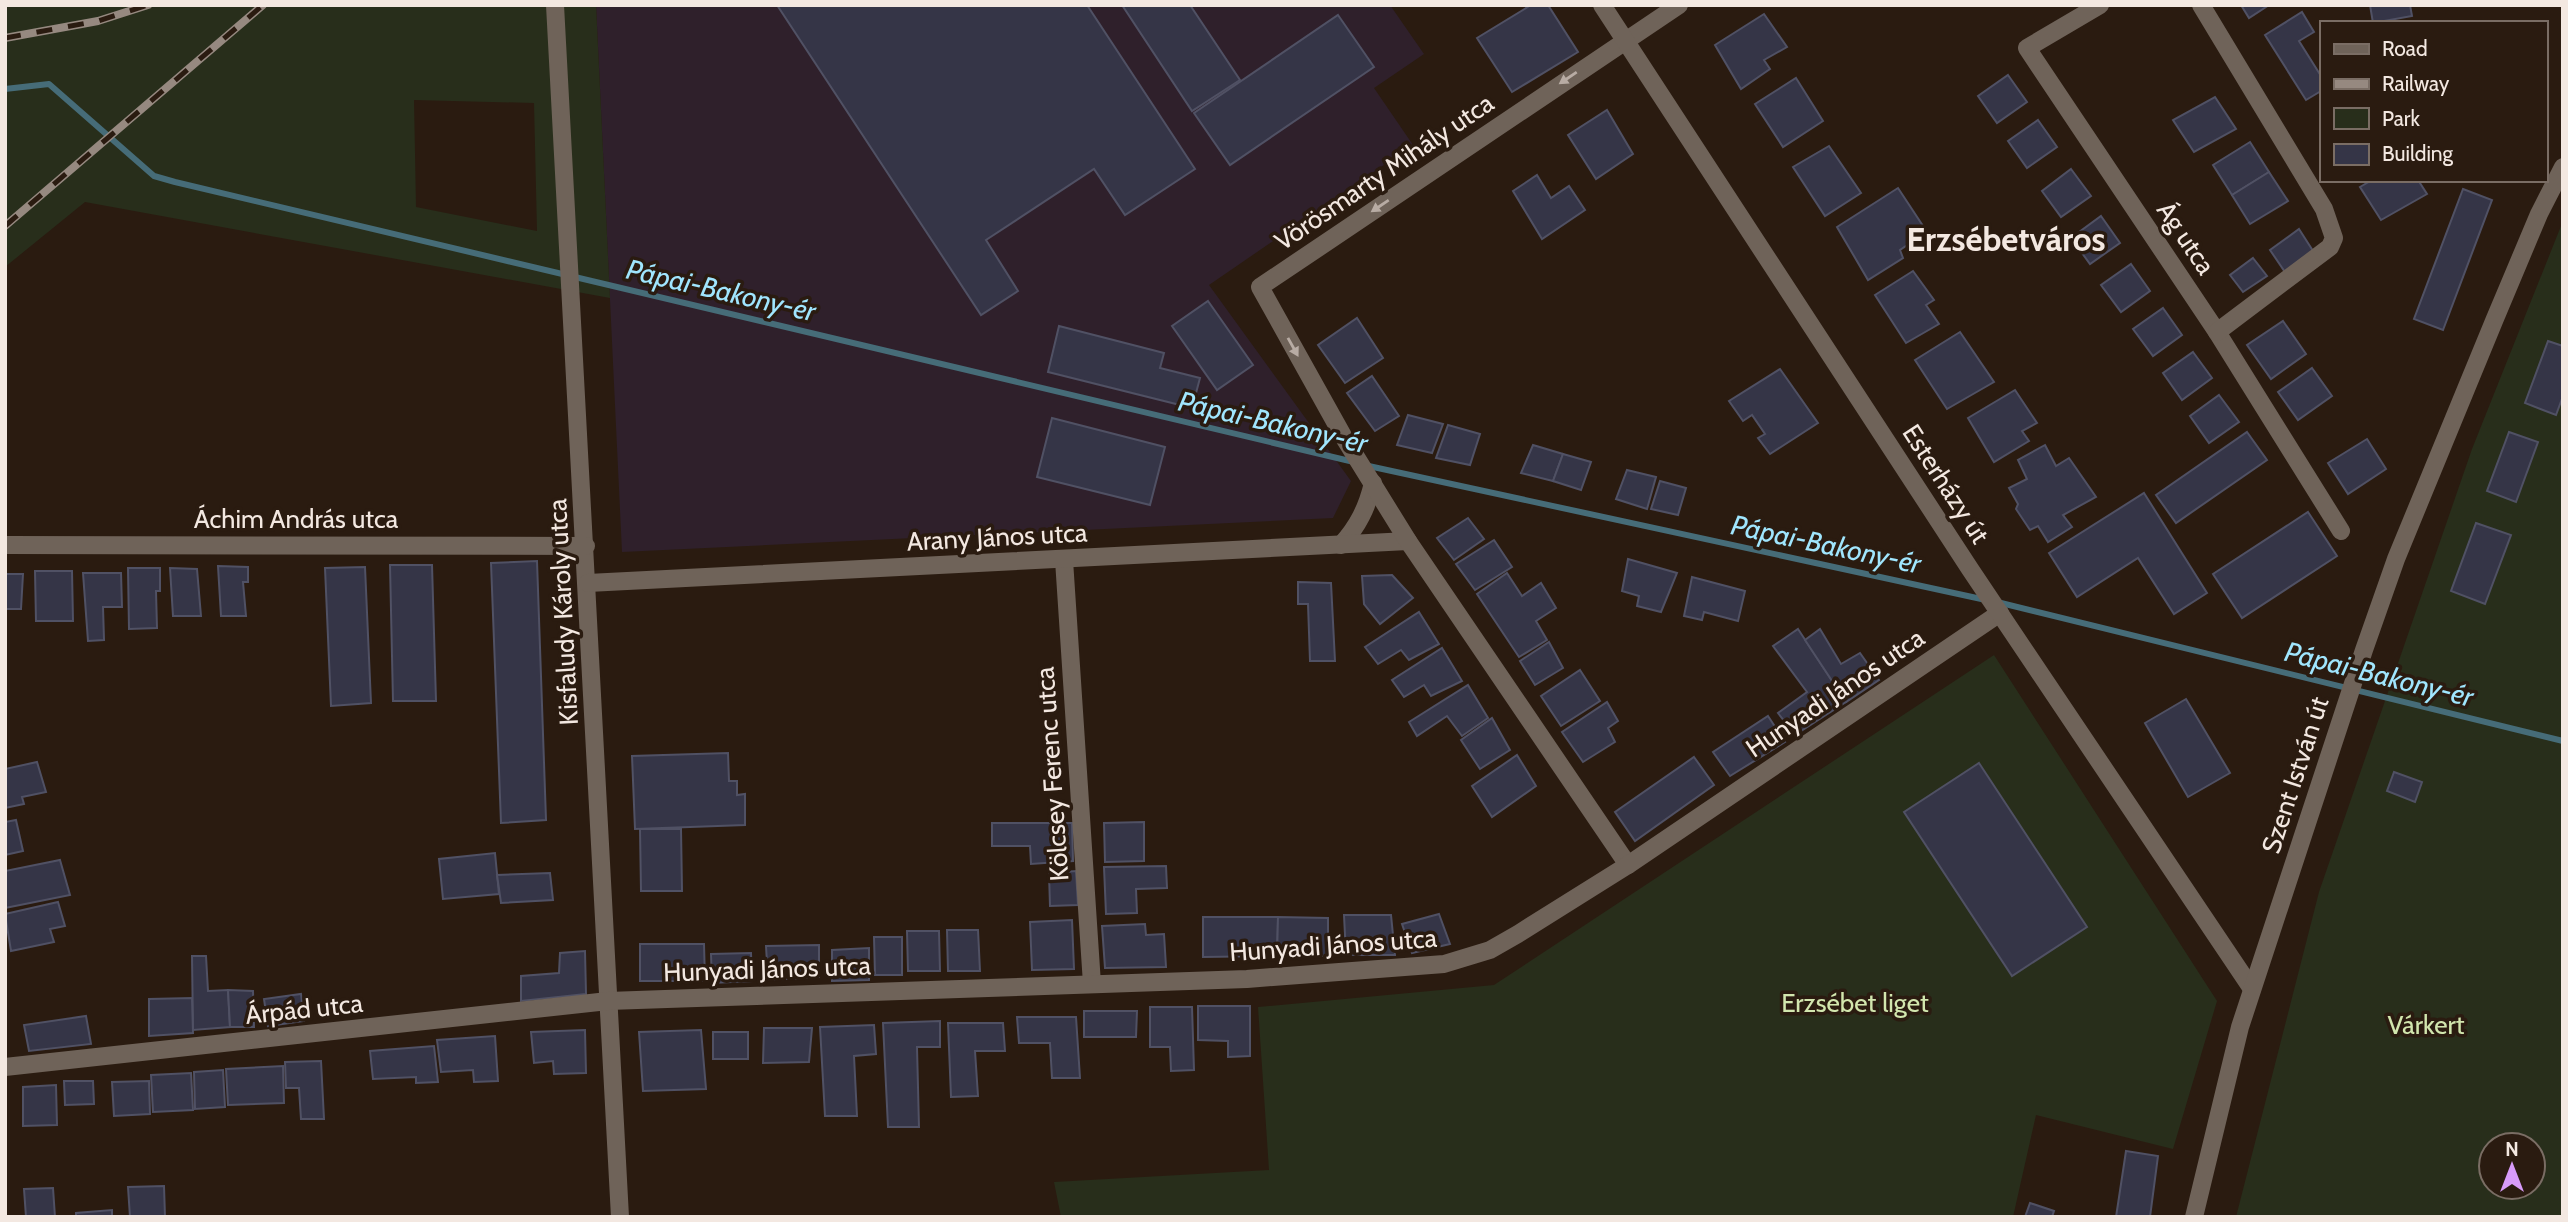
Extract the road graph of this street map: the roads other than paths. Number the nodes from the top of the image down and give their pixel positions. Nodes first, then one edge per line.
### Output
1 (555, 5) edge
2 (1602, 5) edge
3 (1679, 5) edge
4 (2100, 5) edge
5 (2201, 5) edge
6 (1625, 40) junction
7 (2563, 167) edge
8 (2217, 332) junction
9 (1373, 483) junction
10 (2342, 531) dead end
11 (1408, 541) junction
12 (5, 545) edge
13 (1341, 545) junction
14 (586, 546) junction
15 (1065, 561) junction
16 (588, 583) junction
17 (1999, 612) junction
18 (1628, 865) junction
19 (1092, 984) junction
20 (2252, 989) junction
21 (608, 1001) junction
22 (6, 1063) edge
23 (620, 1217) edge
24 (2194, 1217) edge

1 - 14 street, Kisfaludy Károly utca
2 - 6 street, Esterházy út
3 - 6 street, Vörösmarty Mihály utca
4 - 8 street, Ág utca
5 - 8 street
6 -> 9 street, Vörösmarty Mihály utca
6 - 17 street, Esterházy út
7 - 20 street, Szent István út
8 - 10 street, Ág utca
9 - 11 street
9 - 13 street
11 - 13 street, Arany János utca
11 - 18 street
12 - 14 street, Áchim András utca
13 - 15 street, Arany János utca
14 - 16 street, Kisfaludy Károly utca
15 - 16 street, Arany János utca
15 - 19 street, Kölcsey Ferenc utca
16 - 21 street, Kisfaludy Károly utca
17 - 18 street, Hunyadi János utca
17 - 20 street, Esterházy út
18 - 19 street, Hunyadi János utca
19 - 21 street, Hunyadi János utca
20 - 24 street, Szent István út
21 - 22 street, Árpád utca
21 - 23 street, Kisfaludy Károly utca

